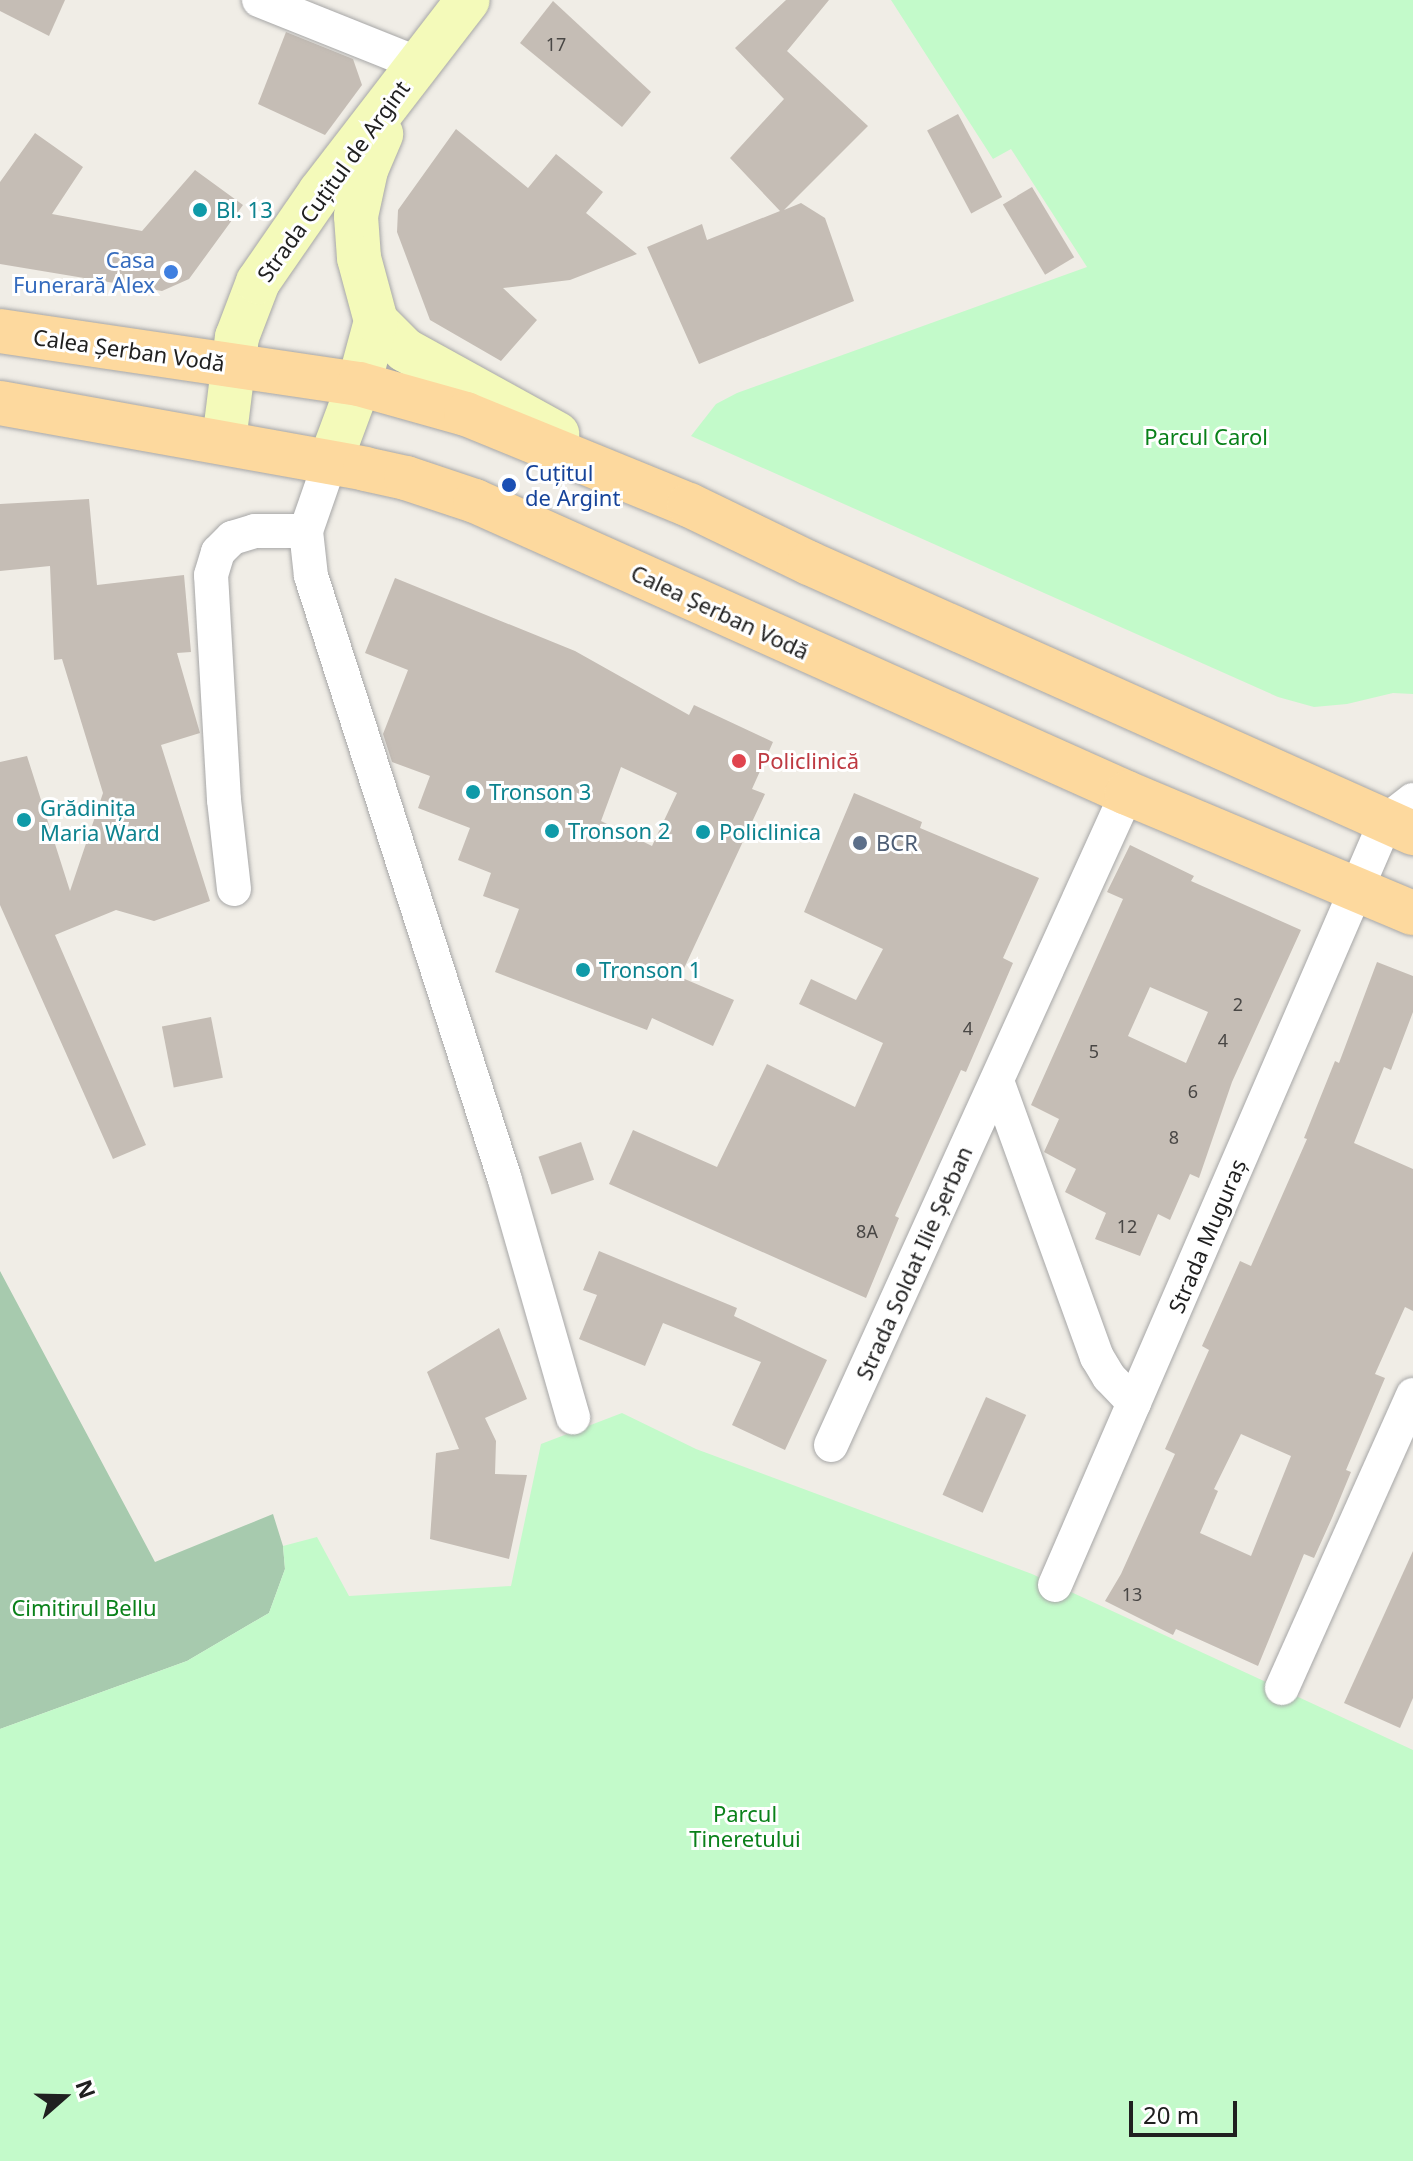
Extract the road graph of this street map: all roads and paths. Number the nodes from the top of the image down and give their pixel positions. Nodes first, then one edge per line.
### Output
1 (259, 0) edge
2 (468, 0) edge
3 (419, 64) junction
4 (274, 256) junction
5 (359, 258) junction
6 (376, 321) junction
7 (0, 331) edge
8 (233, 365) junction
9 (359, 384) junction
10 (0, 403) edge
11 (224, 441) junction
12 (330, 462) junction
13 (689, 505) junction
14 (306, 531) junction
15 (1127, 793) junction
16 (1404, 818) edge
17 (1358, 888) junction
18 (234, 889) dead end
19 (1413, 913) edge
20 (997, 1081) junction
21 (1413, 1395) edge
22 (1134, 1403) junction
23 (573, 1417) dead end
24 (831, 1445) dead end
25 (1055, 1585) dead end
26 (1282, 1688) dead end

1 - 3 street
2 - 3 street, Strada Cuțitul de Argint
3 - 4 street, Strada Cuțitul de Argint
3 - 5 street, Strada Cuțitul de Argint
4 - 5 street
4 - 8 street, Strada Cuțitul de Argint
5 - 6 street, Strada Cuțitul de Argint
6 - 9 street
6 - 13 street
7 - 8 main road, Calea Șerban Vodă
8 - 9 main road, Calea Șerban Vodă
8 - 11 street, Strada Cuțitul de Argint
9 - 12 street
9 - 13 main road, Calea Șerban Vodă
10 - 11 main road, Calea Șerban Vodă
11 - 12 main road, Calea Șerban Vodă
12 - 14 street
12 - 15 main road, Calea Șerban Vodă
13 - 16 main road, Calea Șerban Vodă
14 - 18 street
14 - 23 street
15 - 17 main road, Calea Șerban Vodă
15 - 20 street, Strada Soldat Ilie Șerban
16 - 17 street, Strada Muguraș
17 - 19 main road, Calea Șerban Vodă
17 - 22 street, Strada Muguraș
20 - 22 street
20 - 24 street, Strada Soldat Ilie Șerban
21 - 26 street
22 - 25 street, Strada Muguraș

